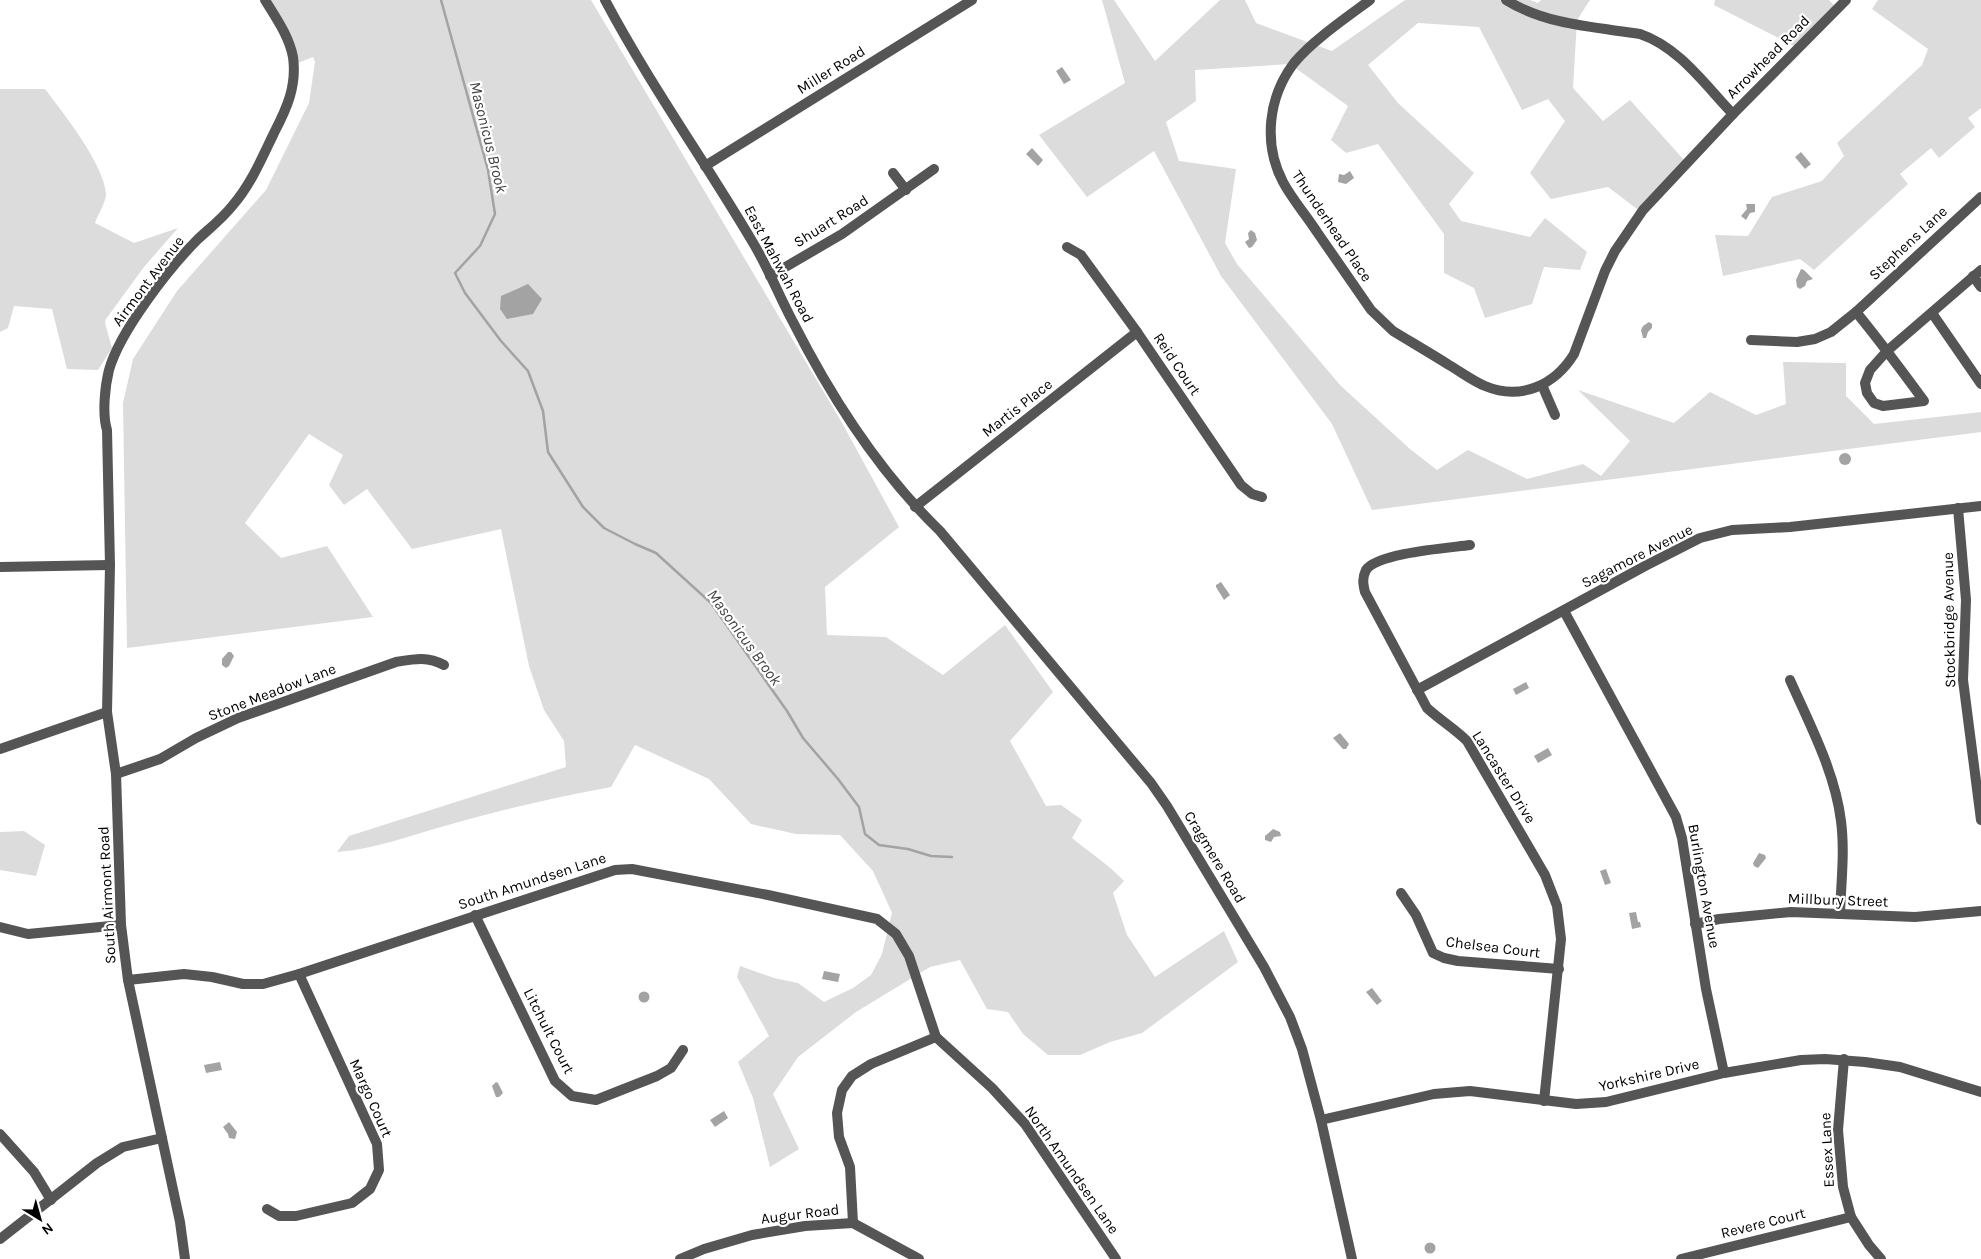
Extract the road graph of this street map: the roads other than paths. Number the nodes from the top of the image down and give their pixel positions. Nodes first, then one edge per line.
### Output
1 (265, 0) edge
2 (972, 0) edge
3 (1370, 0) edge
4 (1506, 0) edge
5 (1846, 0) edge
6 (606, 1) edge
7 (1733, 114) junction
8 (705, 166) junction
9 (934, 169) dead end
10 (893, 173) dead end
11 (906, 190) junction
12 (1981, 197) edge
13 (1067, 247) dead end
14 (1977, 273) edge
15 (770, 276) junction
16 (1981, 287) edge
17 (1856, 312) junction
18 (1932, 313) junction
19 (1137, 332) junction
20 (1751, 340) dead end
21 (1887, 351) junction
22 (1981, 384) edge
23 (1542, 385) junction
24 (1555, 415) dead end
25 (1262, 497) dead end
26 (1981, 506) edge
27 (915, 508) junction
28 (1958, 508) junction
29 (940, 531) joint
30 (1470, 545) dead end
31 (110, 565) junction
32 (0, 567) edge
33 (1564, 611) junction
34 (110, 643) joint
35 (444, 665) dead end
36 (1790, 680) dead end
37 (1417, 690) junction
38 (107, 712) junction
39 (0, 749) edge
40 (1979, 773) edge
41 (116, 774) junction
42 (1981, 820) edge
43 (1401, 893) dead end
44 (1981, 910) edge
45 (1840, 914) junction
46 (474, 915) junction
47 (1695, 924) junction
48 (121, 925) junction
49 (0, 927) edge
50 (1559, 970) junction
51 (299, 974) junction
52 (128, 980) junction
53 (936, 1037) junction
54 (683, 1050) dead end
55 (1844, 1059) junction
56 (1724, 1073) junction
57 (1981, 1092) edge
58 (1544, 1101) junction
59 (1321, 1120) junction
60 (0, 1134) edge
61 (162, 1138) junction
62 (51, 1200) junction
63 (267, 1209) dead end
64 (1851, 1217) junction
65 (853, 1223) junction
66 (0, 1239) edge
67 (185, 1259) edge
68 (680, 1259) edge
69 (918, 1259) edge
70 (1116, 1259) edge
71 (1352, 1259) edge
72 (1681, 1259) edge
73 (1881, 1259) edge

1 - 31 street, Airmont Avenue
2 - 8 street, Miller Road
3 - 23 street, Thunderhead Place
4 - 7 street
5 - 7 street, Arrowhead Road
6 - 8 street, East Mahwah Road
7 - 23 street, Thunderhead Place
8 - 15 street, East Mahwah Road
9 - 11 street, Shuart Road
10 - 11 street
11 - 15 street, Shuart Road
12 - 17 street, Stephens Lane
13 - 19 street, Reid Court
14 - 16 street
14 - 18 street
15 - 27 street, East Mahwah Road
17 - 20 street, Stephens Lane
17 - 21 street
18 - 21 street
18 - 22 street
19 - 25 street, Reid Court
19 - 27 street, Martis Place
21 - 21 street
23 - 24 street
26 - 28 street, Sagamore Avenue
27 - 29 street, East Mahwah Road
28 - 33 street, Sagamore Avenue
28 - 40 street, Stockbridge Avenue
29 - 59 street, Cragmere Road
30 - 37 street, Lancaster Drive
31 - 32 street
31 - 34 street, Airmont Avenue
33 - 37 street, Sagamore Avenue
33 - 47 street, Burlington Avenue
34 - 38 street, South Airmont Road
35 - 41 street, Stone Meadow Lane
36 - 45 street
37 - 50 street, Lancaster Drive
38 - 39 street
38 - 41 street, South Airmont Road
40 - 42 street, Stockbridge Avenue
41 - 48 street, South Airmont Road
43 - 50 street, Chelsea Court
44 - 45 street, Millbury Street
45 - 47 street, Millbury Street
46 - 51 street, South Amundsen Lane
46 - 53 street, South Amundsen Lane
46 - 54 street, Litchult Court
47 - 56 street, Burlington Avenue
48 - 49 street
48 - 52 street, South Airmont Road
50 - 58 street, Lancaster Drive
51 - 52 street, South Amundsen Lane
51 - 63 street, Margo Court
52 - 61 street, South Airmont Road
53 - 65 street
53 - 70 street, North Amundsen Lane
55 - 56 street, Yorkshire Drive
55 - 57 street, Yorkshire Drive
55 - 64 street, Essex Lane
56 - 58 street, Yorkshire Drive
58 - 59 street, Yorkshire Drive
59 - 71 street, Cragmere Road
60 - 62 street
61 - 62 street
61 - 67 street, South Airmont Road
62 - 66 street
64 - 72 street, Revere Court
64 - 73 street, Essex Lane
65 - 68 street, Augur Road
65 - 69 street, Augur Road

